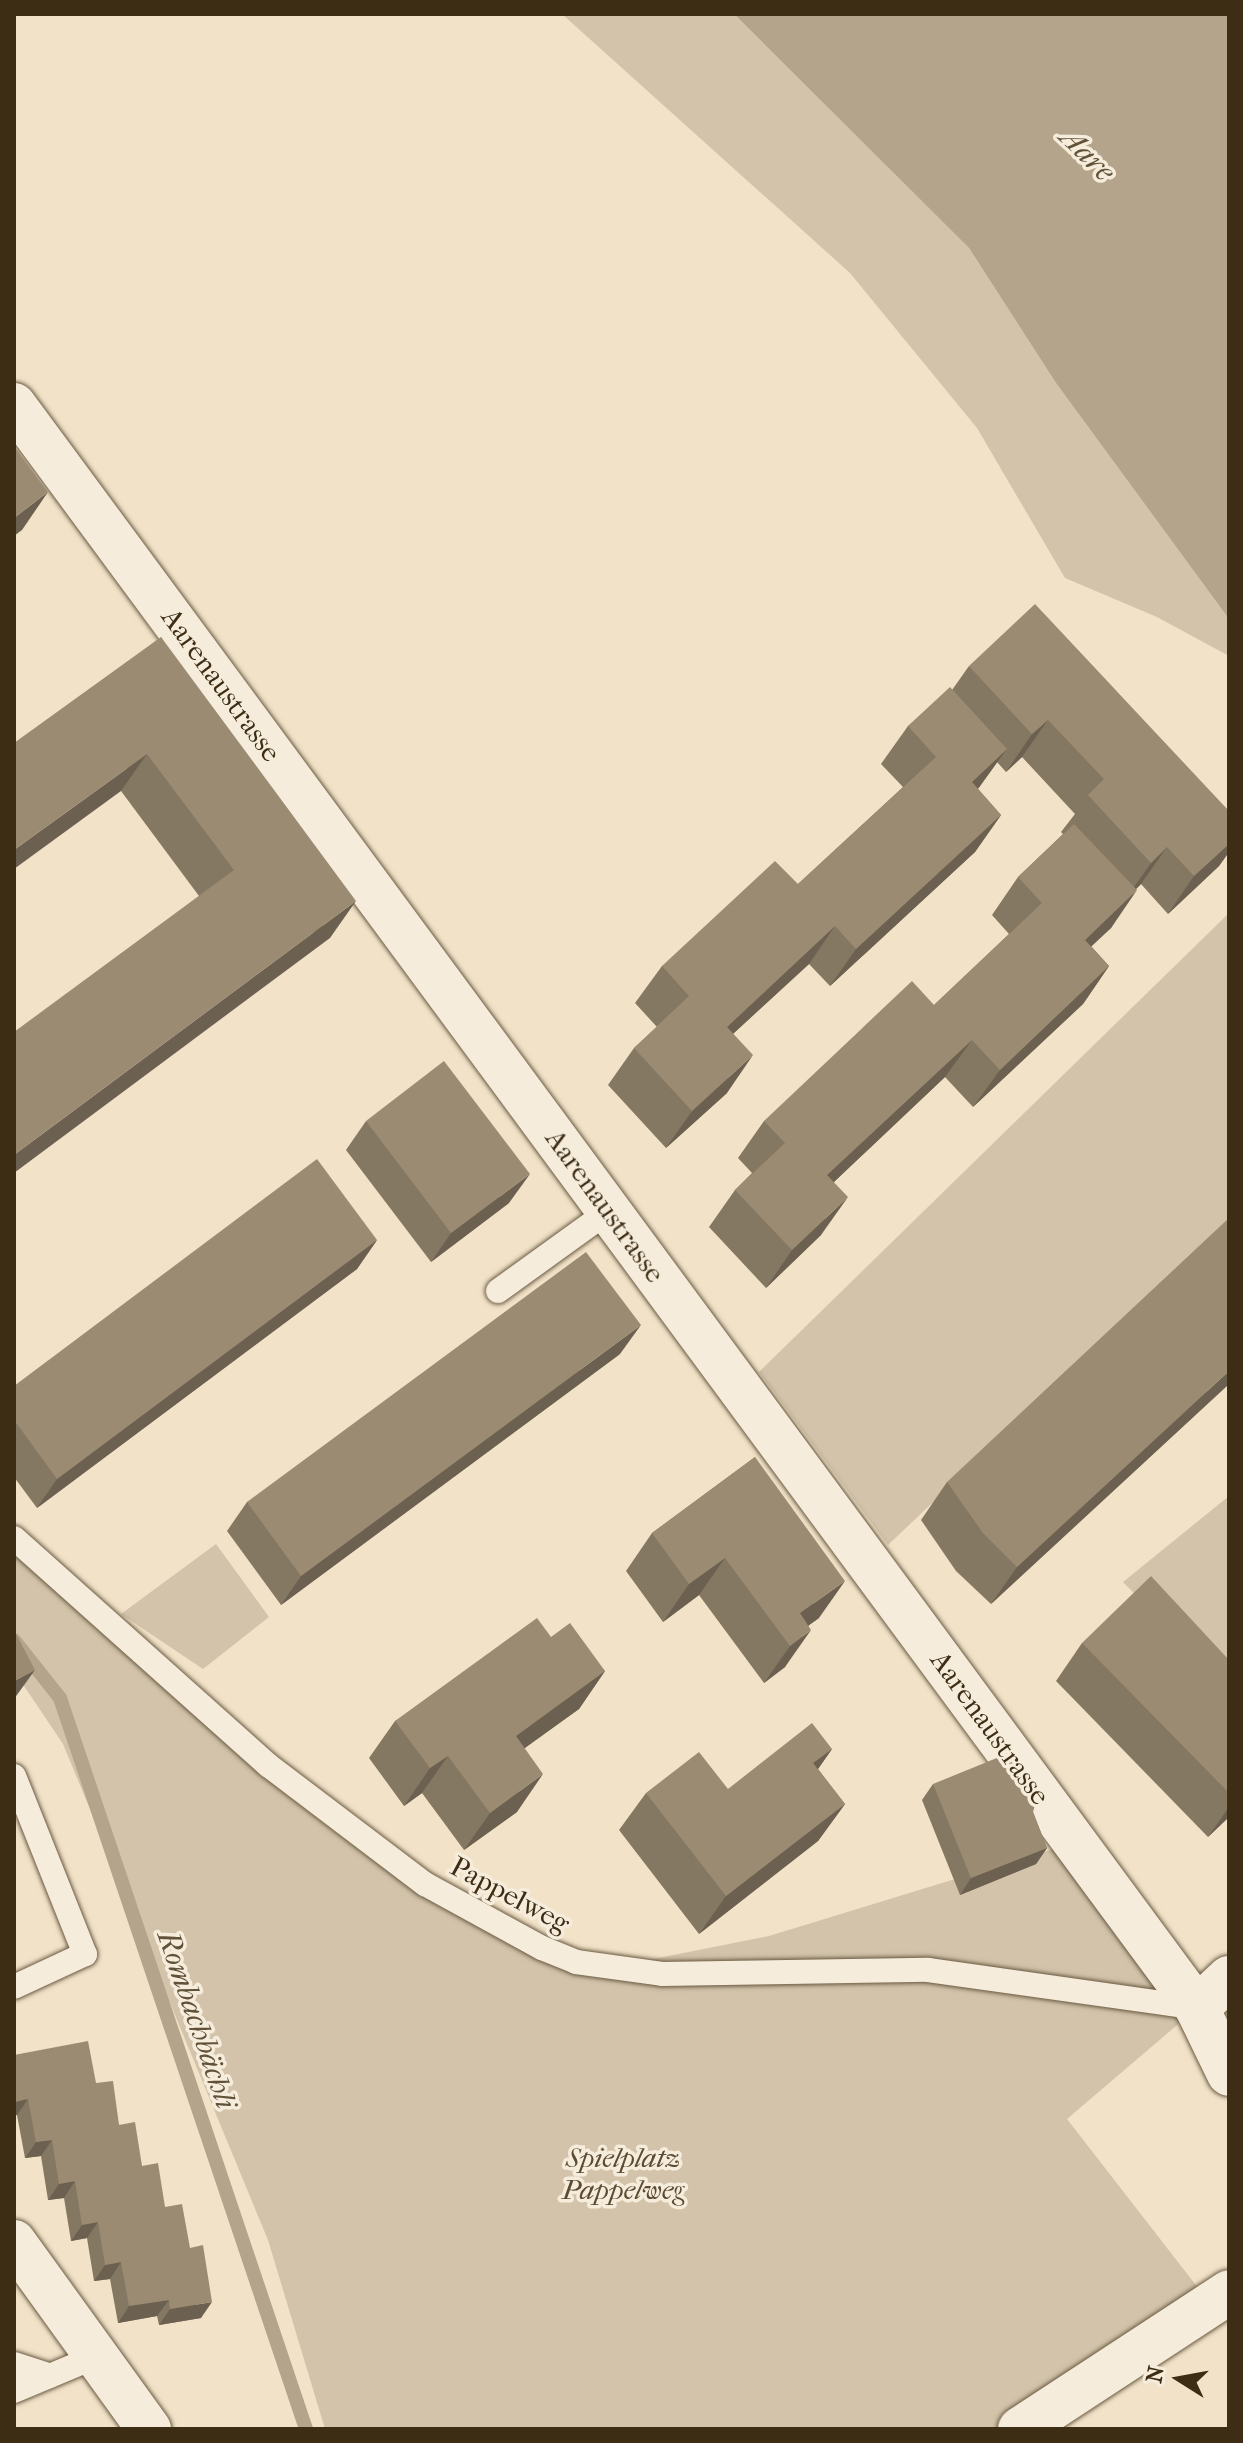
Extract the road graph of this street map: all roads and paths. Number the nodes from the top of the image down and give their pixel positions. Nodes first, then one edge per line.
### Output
1 (14, 405) edge
2 (609, 1211) junction
3 (498, 1291) dead end
4 (14, 1538) edge
5 (14, 1776) edge
6 (1229, 1978) edge
7 (14, 1987) edge
8 (1197, 2008) junction
9 (1229, 2074) edge
10 (14, 2242) edge
11 (1229, 2292) edge
12 (95, 2357) junction
13 (14, 2364) edge
14 (50, 2376) junction
15 (14, 2391) edge
16 (143, 2428) edge
17 (1020, 2429) edge

1 - 2 street, Aarenaustrasse
2 - 3 lane
2 - 8 street, Aarenaustrasse
4 - 8 lane, Pappelweg
5 - 7 lane
6 - 8 street
8 - 9 street, Aarenaustrasse
10 - 12 street
11 - 17 street
12 - 14 lane
12 - 16 street
13 - 14 lane
14 - 15 lane

